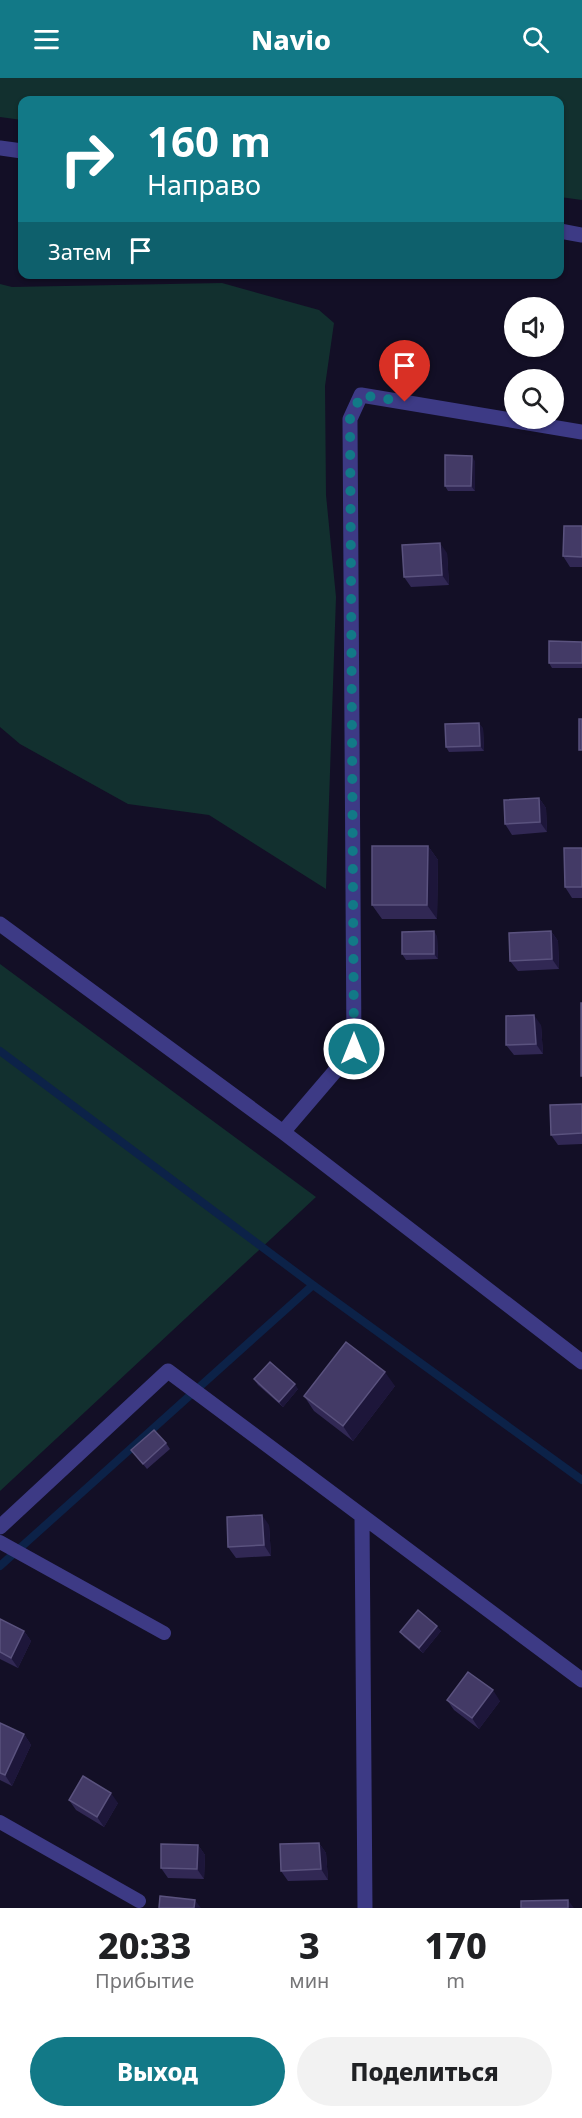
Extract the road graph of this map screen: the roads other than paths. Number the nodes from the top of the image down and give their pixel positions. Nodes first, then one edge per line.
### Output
1 (0, 148) edge
2 (18, 150) edge
3 (564, 232) edge
4 (582, 235) edge
5 (582, 432) edge
6 (0, 924) edge
7 (283, 1132) junction
8 (582, 1362) edge
9 (362, 1517) junction
10 (0, 1527) edge
11 (0, 1542) edge
12 (164, 1633) dead end
13 (582, 1680) edge
14 (0, 1822) edge
15 (139, 1900) dead end
16 (365, 1908) edge

1 - 2 street
3 - 4 street
5 - 7 street
6 - 7 street
7 - 8 street
9 - 10 street
9 - 13 street
9 - 16 street
11 - 12 lane
14 - 15 lane

